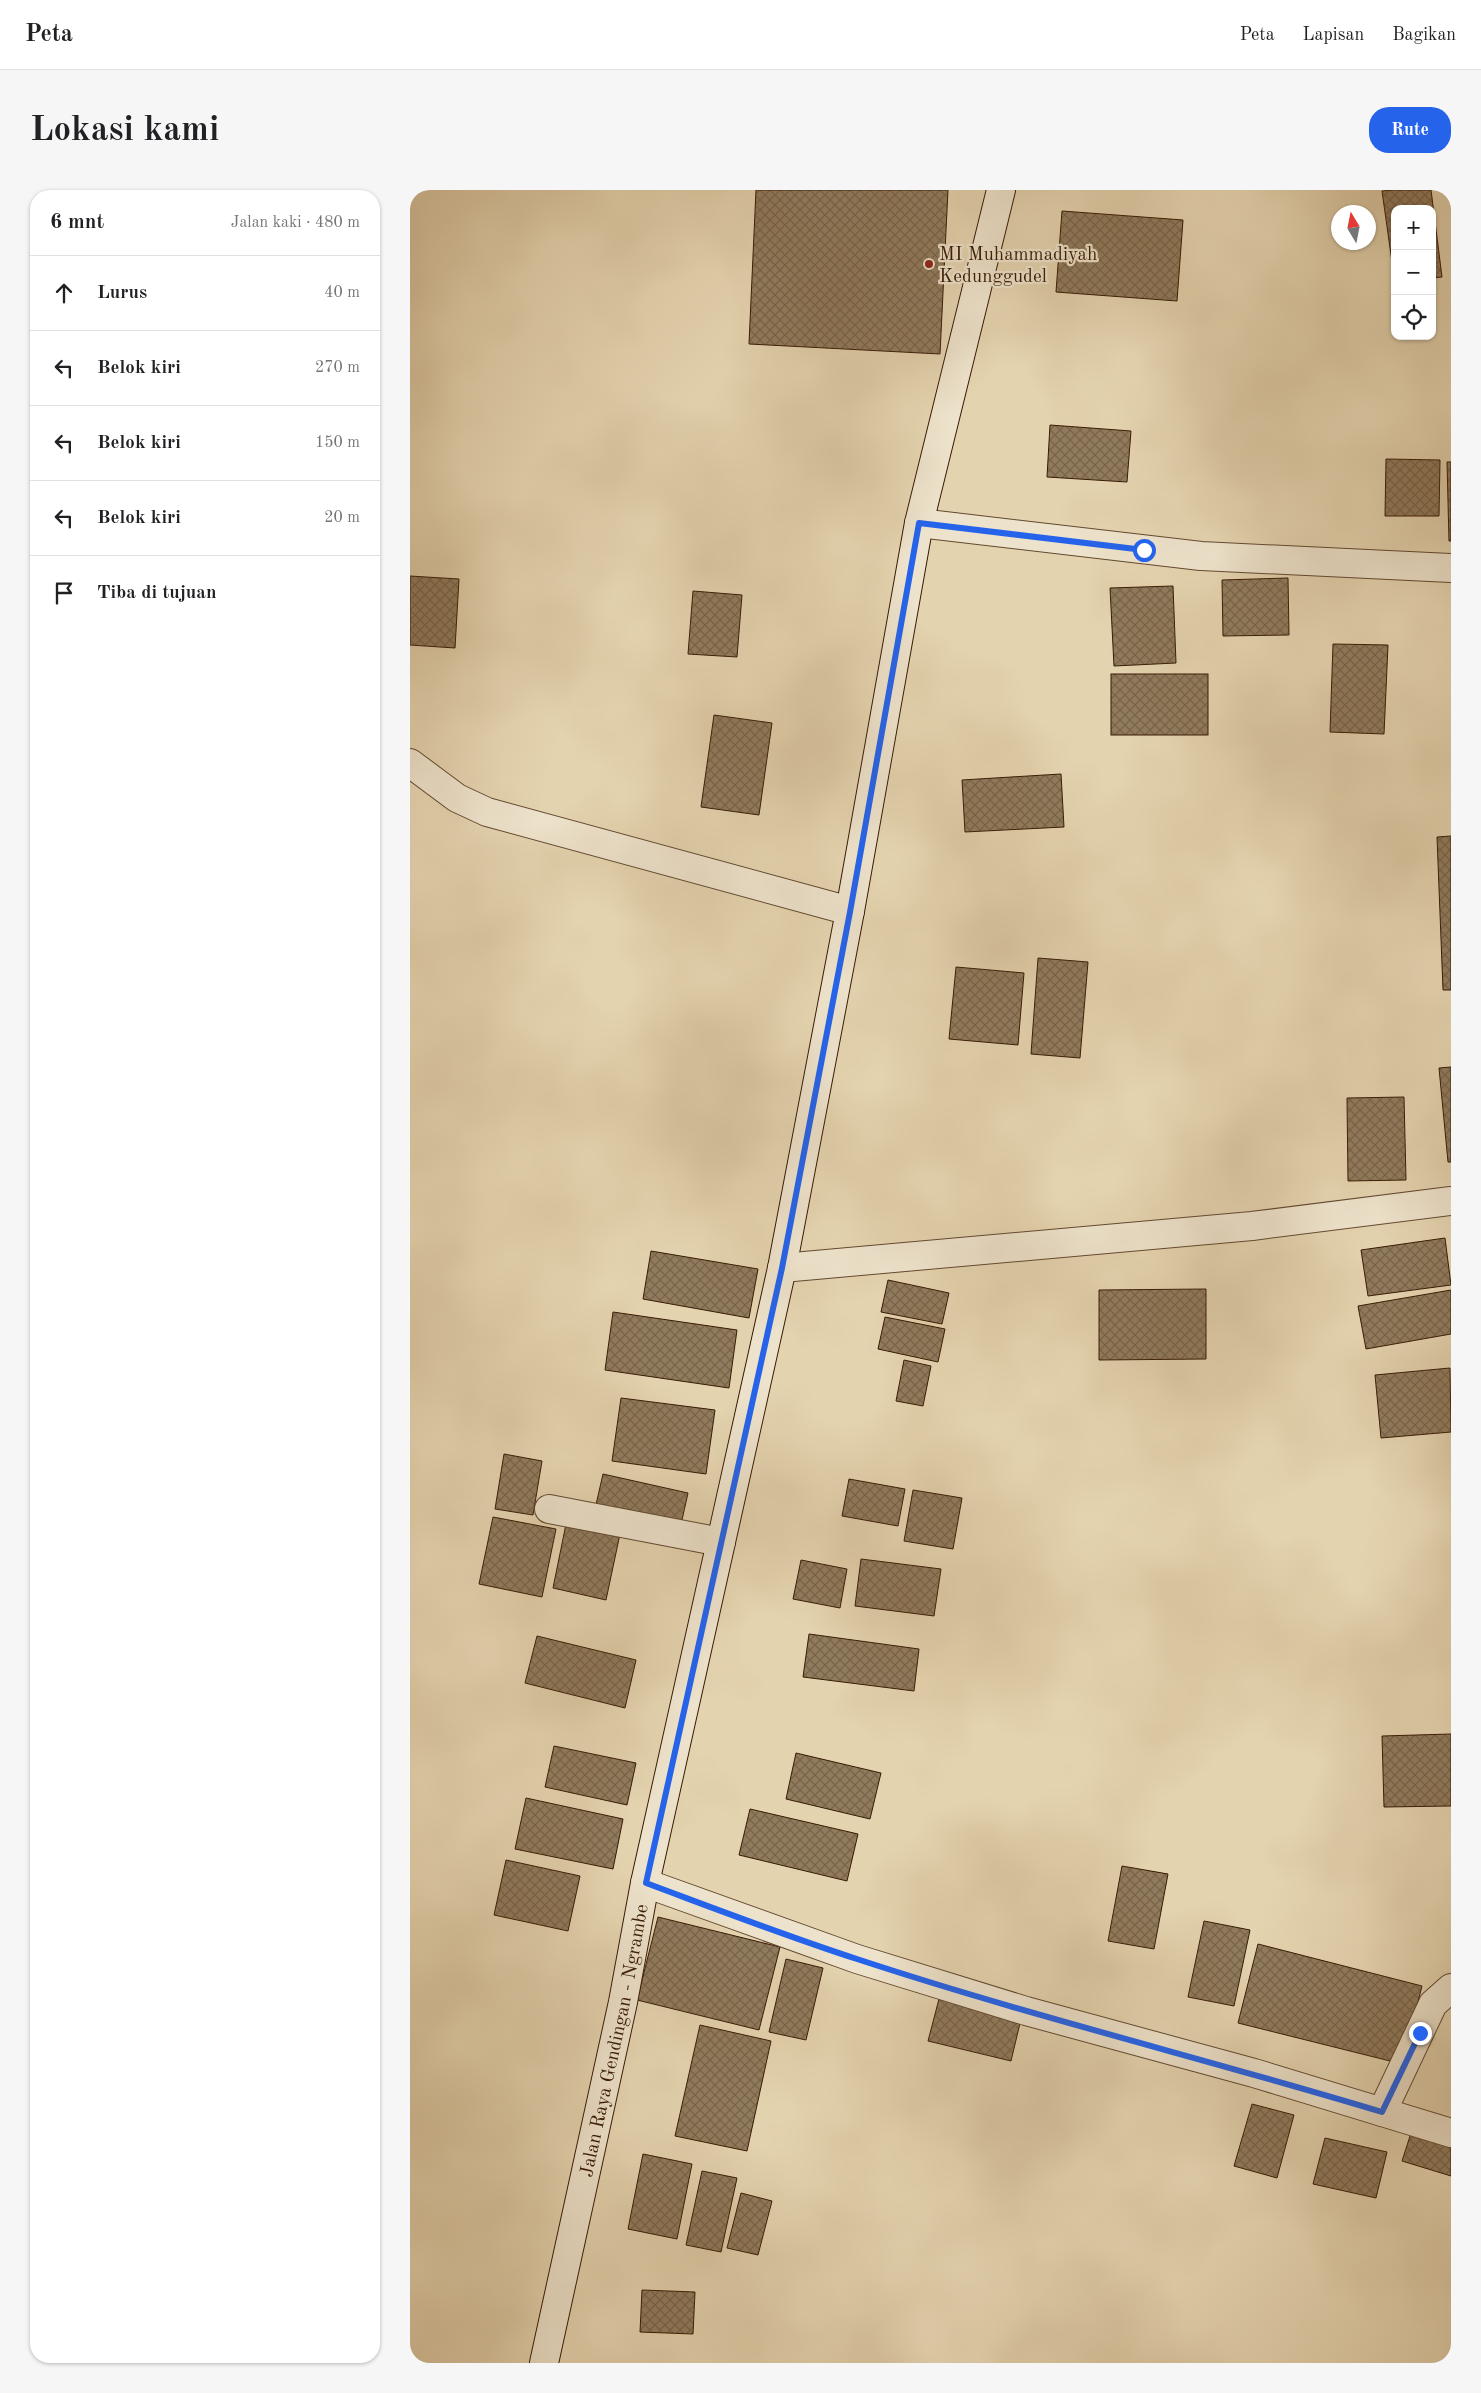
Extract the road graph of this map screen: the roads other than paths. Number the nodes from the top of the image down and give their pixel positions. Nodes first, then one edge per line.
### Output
1 (1001, 190) edge
2 (919, 523) junction
3 (1451, 568) edge
4 (410, 763) edge
5 (850, 912) junction
6 (1451, 1201) edge
7 (782, 1268) junction
8 (549, 1509) dead end
9 (721, 1542) junction
10 (646, 1883) junction
11 (1451, 1988) edge
12 (1382, 2112) junction
13 (1451, 2133) edge
14 (544, 2363) edge

1 - 2 street, Jalan Raya Gendingan - Ngrambe
2 - 3 street
2 - 5 street, Jalan Raya Gendingan - Ngrambe
4 - 5 street
5 - 7 street, Jalan Raya Gendingan - Ngrambe
6 - 7 street
7 - 9 street, Jalan Raya Gendingan - Ngrambe
8 - 9 street
9 - 10 street, Jalan Raya Gendingan - Ngrambe
10 - 12 street
10 - 14 street, Jalan Raya Gendingan - Ngrambe
11 - 12 street
12 - 13 street

